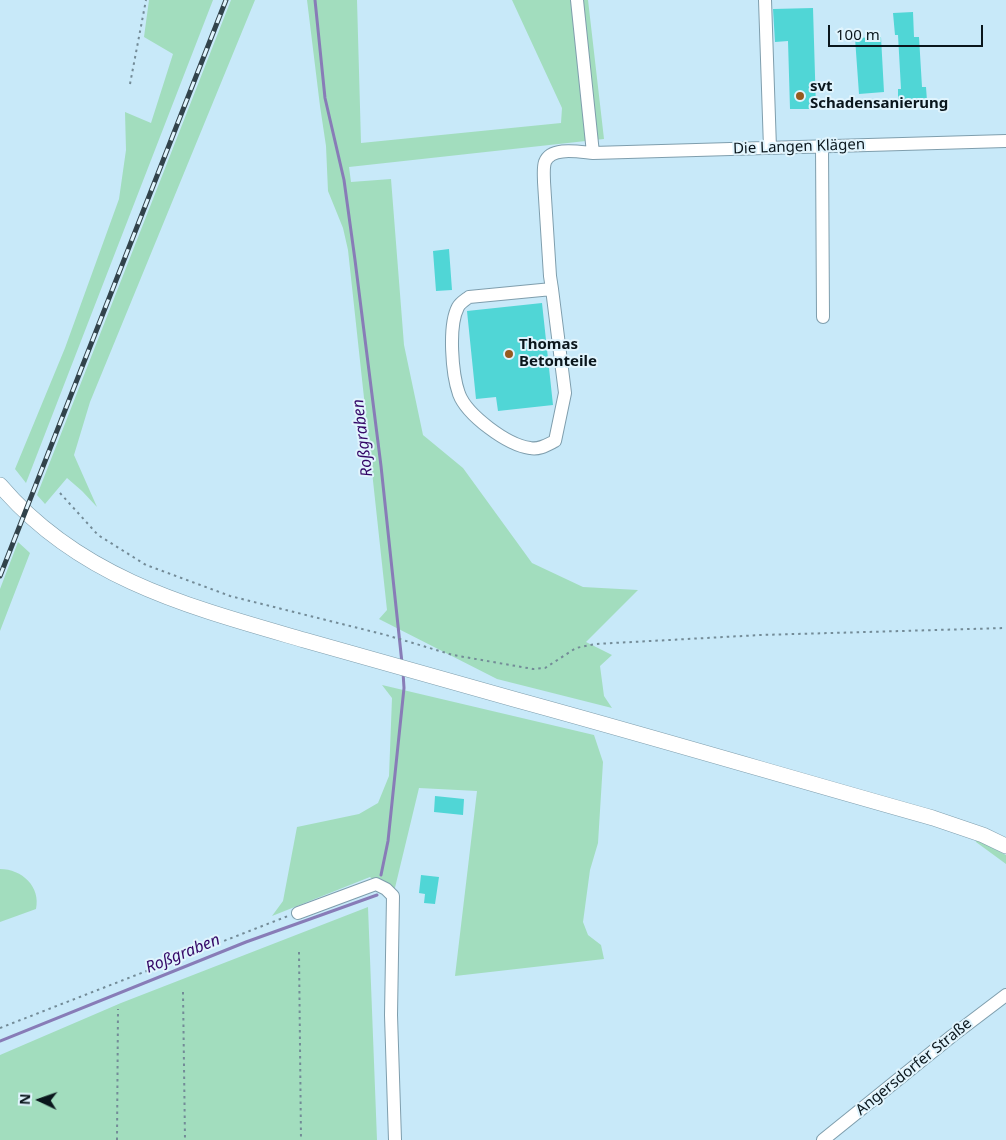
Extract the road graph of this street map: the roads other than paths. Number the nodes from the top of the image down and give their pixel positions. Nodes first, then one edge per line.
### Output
1 (577, 0) edge
2 (765, 0) edge
3 (1006, 141) edge
4 (822, 146) junction
5 (770, 148) junction
6 (593, 152) junction
7 (552, 289) junction
8 (823, 317) dead end
9 (0, 485) edge
10 (1006, 846) edge
11 (298, 913) road end
12 (1006, 995) edge
13 (394, 1140) edge
14 (822, 1140) edge

1 - 6 street
2 - 5 street
3 - 4 street, Die Langen Klägen
4 - 5 street, Die Langen Klägen
4 - 8 street
5 - 6 street, Die Langen Klägen
6 - 7 street, Die Langen Klägen
7 - 7 street
9 - 10 main road
11 - 13 street
12 - 14 street, Angersdorfer Straße

